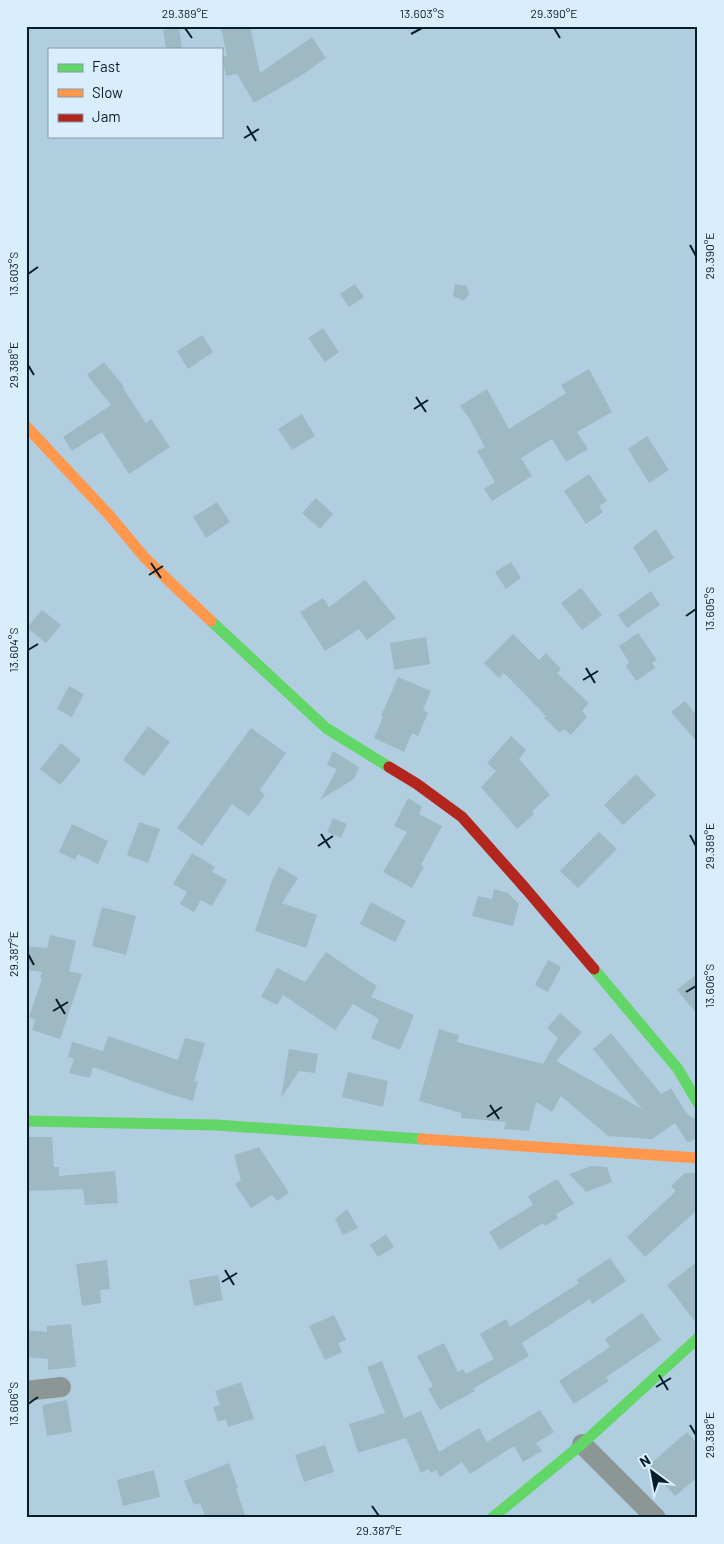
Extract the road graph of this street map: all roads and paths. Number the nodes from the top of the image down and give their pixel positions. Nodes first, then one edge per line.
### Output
1 (26, 426) edge
2 (698, 1103) edge
3 (26, 1121) edge
4 (698, 1158) edge
5 (698, 1338) edge
6 (61, 1387) dead end
7 (26, 1391) edge
8 (582, 1444) junction
9 (492, 1518) edge
10 (656, 1518) edge

1 - 2 street
3 - 4 street
5 - 8 street
6 - 7 street
8 - 9 street
8 - 10 street

